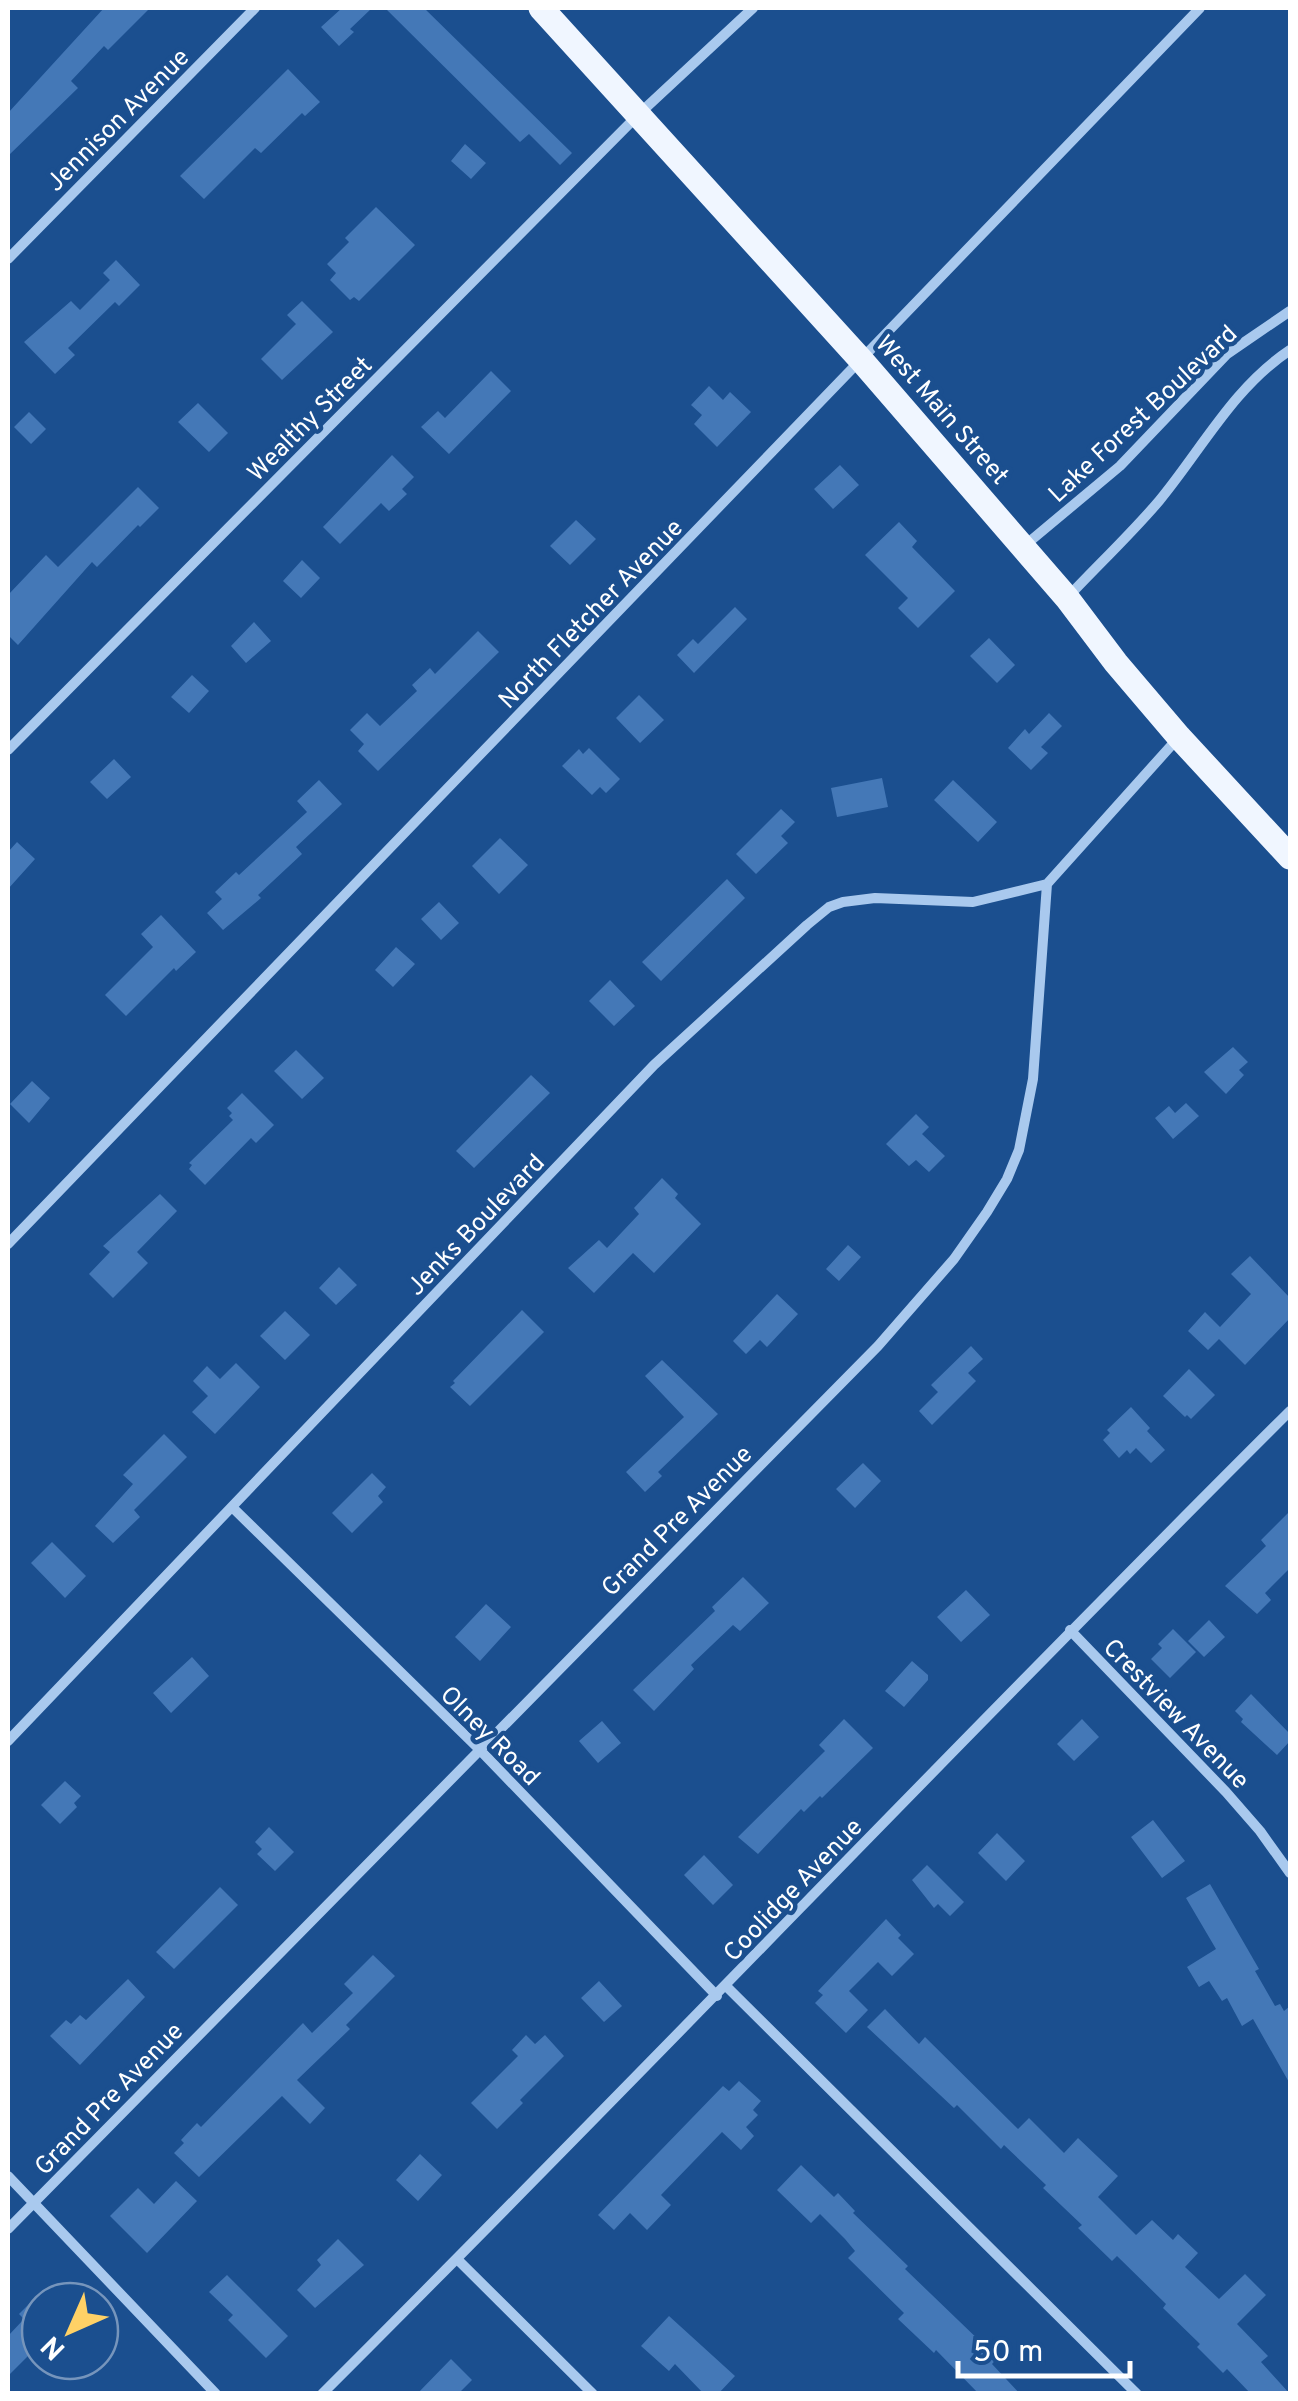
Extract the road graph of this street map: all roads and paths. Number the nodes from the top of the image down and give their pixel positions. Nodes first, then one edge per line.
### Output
1 (255, 8) edge
2 (542, 8) edge
3 (753, 8) edge
4 (1200, 8) edge
5 (639, 114) junction
6 (8, 259) edge
7 (1290, 311) edge
8 (1290, 350) edge
9 (862, 361) junction
10 (1024, 547) junction
11 (1068, 598) junction
12 (1179, 737) junction
13 (8, 750) edge
14 (1290, 857) edge
15 (1048, 884) junction
16 (8, 1244) edge
17 (1290, 1411) edge
18 (232, 1507) junction
19 (1070, 1630) junction
20 (8, 1741) edge
21 (478, 1748) junction
22 (1290, 1874) edge
23 (726, 1986) junction
24 (717, 1996) junction
25 (8, 2176) edge
26 (33, 2204) junction
27 (8, 2229) edge
28 (458, 2259) junction
29 (216, 2394) edge
30 (322, 2394) edge
31 (593, 2394) edge
32 (1138, 2394) edge

1 - 6 street, Jennison Avenue
2 - 5 main road, West Main Street
3 - 5 street, Wealthy Street
4 - 9 street, North Fletcher Avenue
5 - 9 main road, West Main Street
5 - 13 street, Wealthy Street
7 - 10 street, Lake Forest Boulevard
8 - 11 street, Lake Forest Boulevard
9 - 10 main road, West Main Street
9 - 16 street, North Fletcher Avenue
10 - 11 main road, West Main Street
11 - 12 main road, West Main Street
12 - 14 main road, West Main Street
12 - 15 street
15 - 18 street, Jenks Boulevard
15 - 21 street, Grand Pre Avenue
17 - 19 street, Coolidge Avenue
18 - 20 street, Jenks Boulevard
18 - 21 street, Olney Road
19 - 22 street, Crestview Avenue
19 - 23 street, Coolidge Avenue
21 - 24 street, Olney Road
21 - 26 street, Grand Pre Avenue
23 - 24 street, Coolidge Avenue
23 - 32 street
24 - 28 street, Coolidge Avenue
25 - 26 street
26 - 27 street, Grand Pre Avenue
26 - 29 street
28 - 30 street, Coolidge Avenue
28 - 31 street

